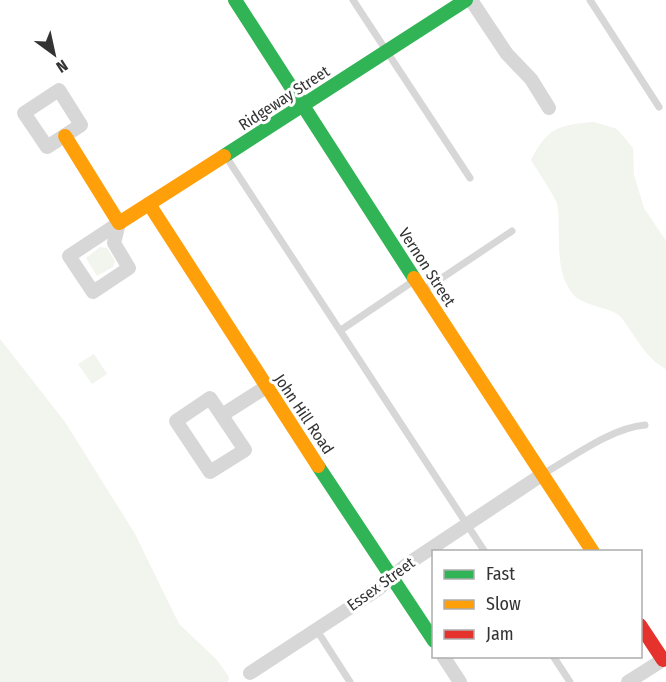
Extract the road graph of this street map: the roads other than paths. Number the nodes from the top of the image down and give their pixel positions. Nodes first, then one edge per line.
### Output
1 (235, 0) edge
2 (353, 0) edge
3 (466, 0) edge
4 (471, 0) edge
5 (590, 0) edge
6 (387, 51) junction
7 (304, 105) junction
8 (659, 107) dead end
9 (549, 108) dead end
10 (65, 136) dead end
11 (225, 155) junction
12 (470, 178) dead end
13 (149, 204) junction
14 (119, 223) junction
15 (512, 231) dead end
16 (418, 285) junction
17 (341, 330) junction
18 (266, 387) junction
19 (222, 415) junction
20 (645, 425) dead end
21 (543, 474) junction
22 (467, 524) junction
23 (484, 550) edge
24 (592, 550) edge
25 (392, 576) junction
26 (642, 628) edge
27 (316, 629) junction
28 (432, 638) edge
29 (444, 658) edge
30 (554, 658) edge
31 (665, 659) edge
32 (249, 673) dead end
33 (350, 682) edge
34 (460, 682) edge
35 (570, 682) edge
36 (628, 682) edge

1 - 7 street, Vernon Street
2 - 6 lane
3 - 6 street, Ridgeway Street
4 - 9 street
5 - 8 lane
6 - 7 street, Ridgeway Street
6 - 12 lane
7 - 11 street, Ridgeway Street
7 - 16 street, Vernon Street
10 - 14 street
11 - 13 street, Ridgeway Street
11 - 17 lane
13 - 14 street, Ridgeway Street
13 - 18 street, John Hill Road
14 - 14 street
15 - 16 lane
16 - 17 lane
16 - 21 street, Vernon Street
17 - 22 lane
18 - 19 street
18 - 25 street, John Hill Road
19 - 19 street
20 - 21 lane
21 - 22 street, Essex Street
21 - 24 street, Vernon Street
22 - 23 lane
22 - 25 street, Essex Street
25 - 27 street, Essex Street
25 - 28 street, John Hill Road
26 - 31 street
27 - 32 street, Essex Street
27 - 33 lane
29 - 34 street
30 - 35 lane
31 - 36 street

